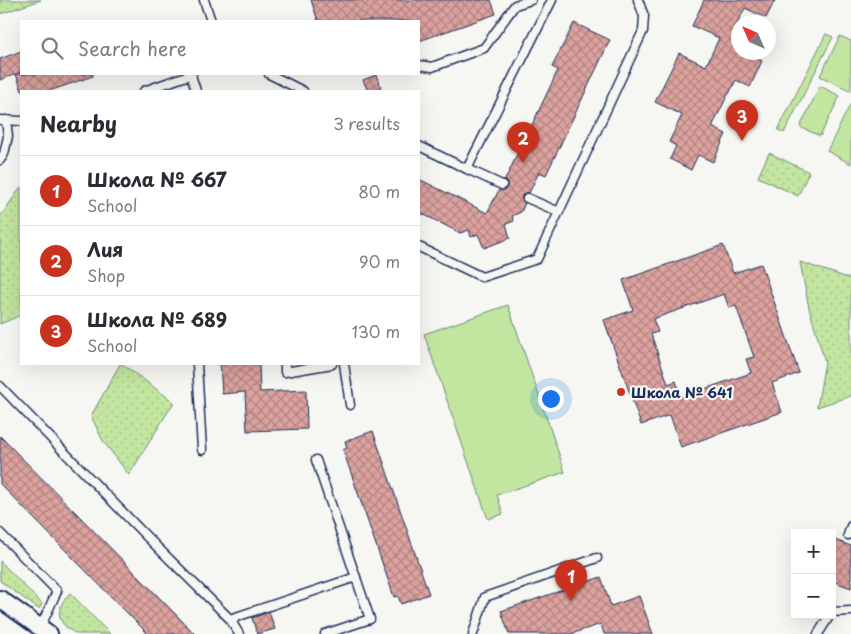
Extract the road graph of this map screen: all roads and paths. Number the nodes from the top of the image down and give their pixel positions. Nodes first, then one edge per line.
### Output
1 (204, 0) edge
2 (531, 0) edge
3 (638, 0) edge
4 (550, 1) edge
5 (514, 2) edge
6 (211, 20) edge
7 (420, 65) edge
8 (189, 75) edge
9 (192, 75) edge
10 (272, 75) edge
11 (284, 82) junction
12 (147, 90) edge
13 (196, 90) edge
14 (280, 90) edge
15 (301, 90) edge
16 (3, 120) edge
17 (20, 121) edge
18 (420, 146) edge
19 (0, 160) edge
20 (467, 169) junction
21 (502, 185) dead end
22 (527, 198) dead end
23 (559, 212) junction
24 (420, 247) edge
25 (197, 365) edge
26 (285, 365) edge
27 (326, 365) edge
28 (344, 365) edge
29 (0, 386) edge
30 (350, 405) dead end
31 (202, 450) dead end
32 (316, 460) dead end
33 (851, 526) edge
34 (0, 533) edge
35 (848, 535) dead end
36 (597, 558) dead end
37 (356, 577) junction
38 (0, 599) edge
39 (851, 611) edge
40 (836, 612) edge
41 (230, 619) junction
42 (827, 619) edge
43 (44, 631) edge
44 (239, 634) edge
45 (325, 634) edge
46 (473, 634) edge
47 (818, 634) edge

1 - 6 lane
2 - 5 lane
3 - 23 lane
4 - 20 lane
5 - 7 lane
8 - 12 lane
9 - 13 lane
10 - 11 lane
11 - 14 lane
11 - 15 lane
16 - 17 lane
16 - 19 lane
18 - 20 lane
20 - 21 lane
22 - 23 lane
23 - 24 lane
25 - 31 lane
26 - 27 lane
28 - 30 lane
29 - 41 lane
32 - 37 lane
33 - 35 lane
34 - 43 lane
36 - 46 lane
37 - 41 lane
37 - 45 lane
38 - 43 street
39 - 40 lane
41 - 44 lane
42 - 47 lane

